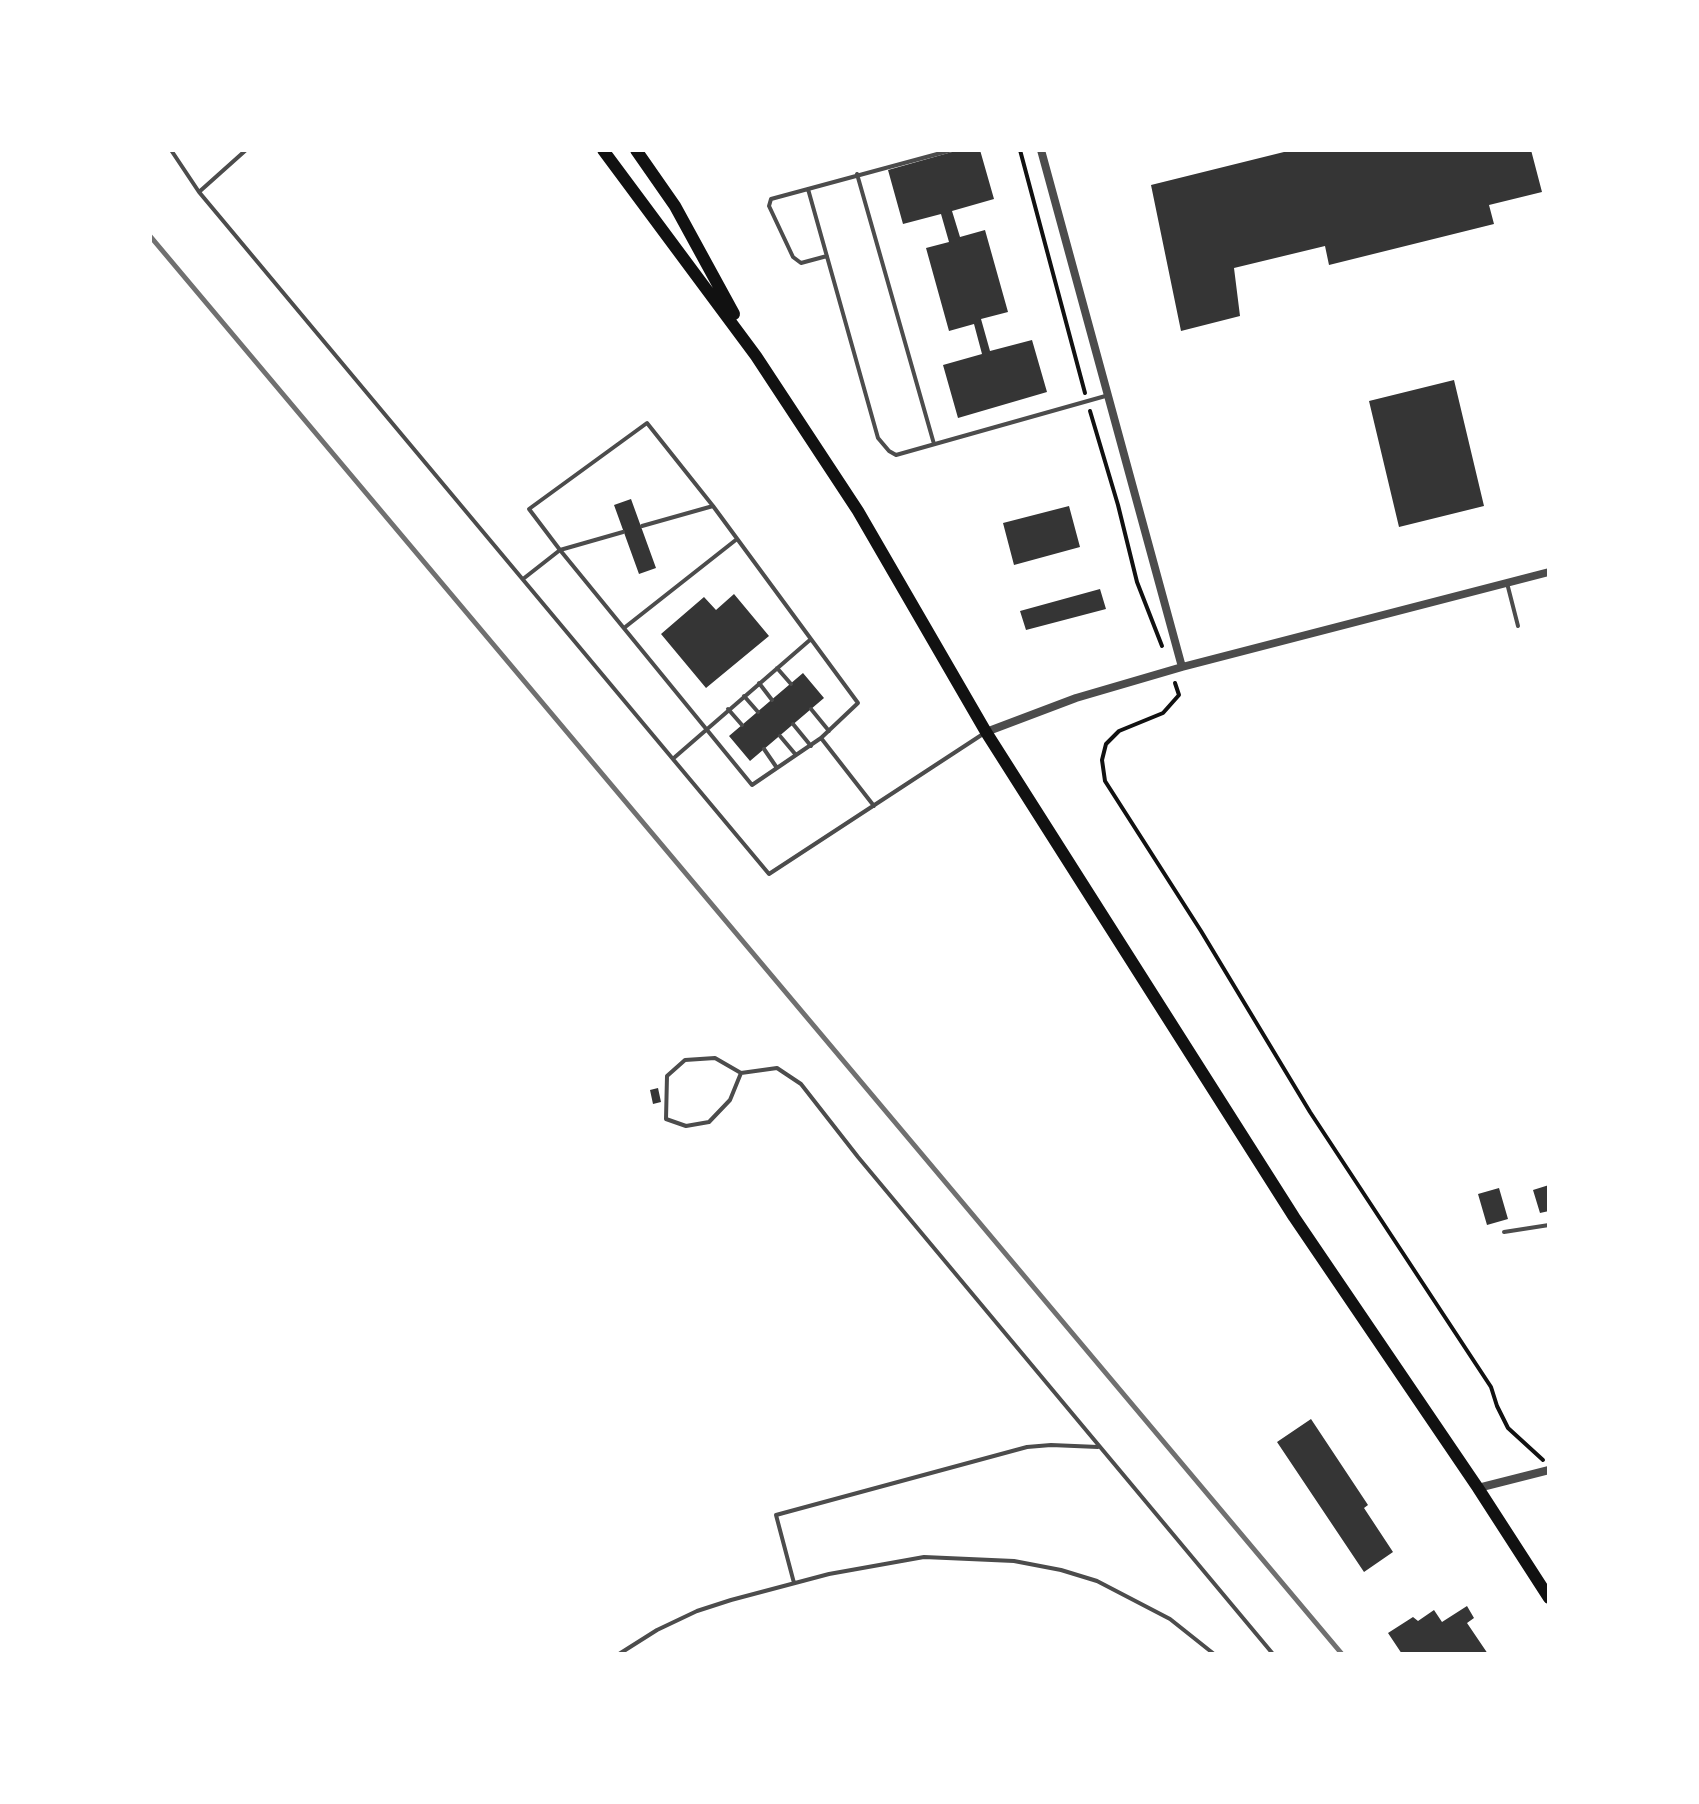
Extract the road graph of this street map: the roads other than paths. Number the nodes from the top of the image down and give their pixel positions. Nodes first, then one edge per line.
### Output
1 (171, 150) edge
2 (246, 150) edge
3 (603, 150) edge
4 (636, 150) edge
5 (952, 150) edge
6 (1040, 150) edge
7 (857, 174) junction
8 (808, 188) junction
9 (199, 192) junction
10 (827, 256) junction
11 (756, 356) junction
12 (1108, 394) junction
13 (934, 444) junction
14 (713, 506) junction
15 (642, 526) dead end
16 (623, 532) dead end
17 (737, 539) junction
18 (560, 550) junction
19 (1549, 572) edge
20 (523, 579) junction
21 (1507, 583) junction
22 (1518, 626) dead end
23 (624, 628) junction
24 (811, 639) junction
25 (1182, 667) junction
26 (778, 668) junction
27 (759, 683) junction
28 (790, 684) dead end
29 (744, 696) junction
30 (772, 700) dead end
31 (811, 709) dead end
32 (728, 710) junction
33 (758, 712) dead end
34 (793, 724) dead end
35 (742, 725) dead end
36 (706, 728) junction
37 (829, 731) junction
38 (986, 732) junction
39 (780, 736) dead end
40 (822, 738) junction
41 (810, 746) junction
42 (764, 749) dead end
43 (796, 756) junction
44 (673, 758) junction
45 (778, 768) junction
46 (874, 806) junction
47 (741, 1073) junction
48 (1549, 1226) edge
49 (1504, 1232) dead end
50 (1100, 1447) junction
51 (1549, 1468) edge
52 (1478, 1488) junction
53 (794, 1583) junction
54 (1549, 1598) edge
55 (619, 1654) edge
56 (1214, 1654) edge
57 (1273, 1654) edge

1 - 9 lane
2 - 9 lane
3 - 11 main road
4 - 11 main road
5 - 7 lane
6 - 12 street
7 - 8 lane
7 - 13 lane
8 - 10 lane
8 - 10 lane
9 - 20 lane
10 - 13 lane
11 - 38 main road
12 - 13 lane
12 - 25 street
14 - 15 lane
14 - 17 lane
14 - 18 lane
16 - 18 lane
17 - 23 lane
17 - 24 lane
18 - 20 lane
18 - 23 lane
19 - 21 street
20 - 44 lane
21 - 22 lane
21 - 25 street
23 - 36 lane
24 - 26 lane
24 - 37 lane
25 - 38 street
26 - 27 lane
26 - 28 lane
27 - 29 lane
27 - 30 lane
29 - 32 lane
29 - 33 lane
31 - 37 lane
32 - 35 lane
32 - 36 lane
34 - 41 lane
36 - 44 lane
36 - 45 lane
37 - 40 lane
38 - 46 lane
38 - 52 main road
39 - 43 lane
40 - 41 lane
40 - 46 lane
41 - 43 lane
42 - 45 lane
43 - 45 lane
44 - 46 lane
47 - 47 lane
47 - 50 lane
48 - 49 lane
50 - 53 lane
50 - 57 lane
51 - 52 street
52 - 54 main road
53 - 55 lane
53 - 56 lane

